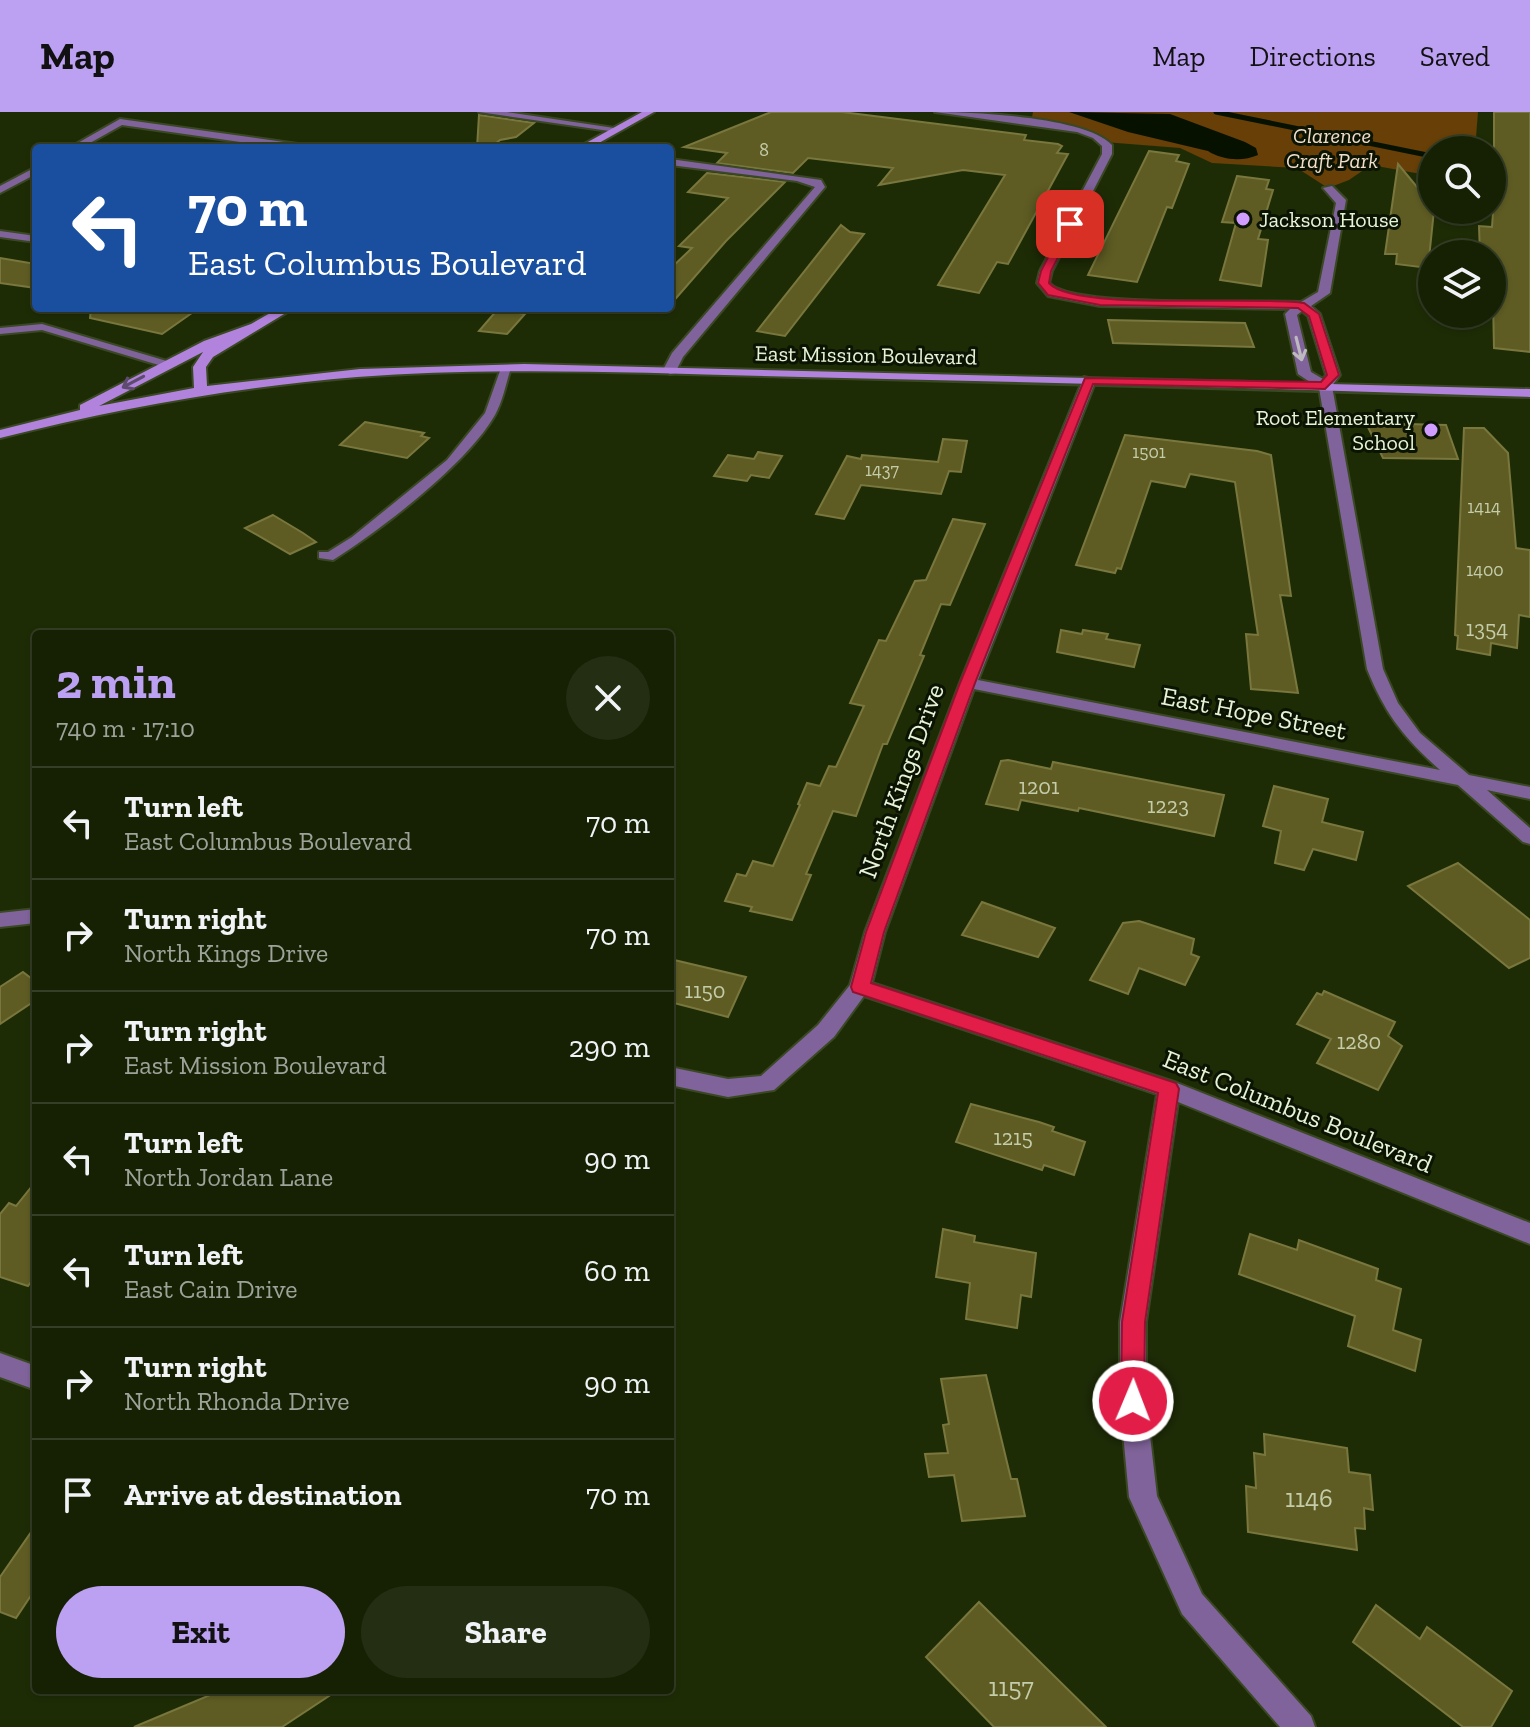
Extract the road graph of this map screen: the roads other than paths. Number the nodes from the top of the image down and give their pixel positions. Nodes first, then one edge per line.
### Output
1 (484, 112) edge
2 (649, 112) edge
3 (940, 112) edge
4 (616, 129) junction
5 (81, 144) edge
6 (277, 144) edge
7 (589, 144) edge
8 (674, 163) edge
9 (32, 172) edge
10 (1328, 188) dead end
11 (0, 190) edge
12 (0, 234) edge
13 (32, 238) edge
14 (1300, 305) junction
15 (281, 312) edge
16 (254, 327) junction
17 (0, 331) edge
18 (166, 364) junction
19 (506, 368) junction
20 (670, 370) junction
21 (1089, 380) junction
22 (1325, 386) junction
23 (201, 392) junction
24 (1530, 393) edge
25 (66, 417) junction
26 (0, 434) edge
27 (323, 555) dead end
28 (968, 683) junction
29 (1460, 780) junction
30 (1530, 793) edge
31 (1530, 838) edge
32 (32, 916) edge
33 (0, 920) edge
34 (860, 987) junction
35 (674, 1077) edge
36 (1169, 1089) junction
37 (1530, 1234) edge
38 (0, 1365) edge
39 (32, 1377) edge
40 (1300, 1727) edge

1 - 4 street
2 - 4 main road
3 - 14 street
4 - 7 main road
5 - 6 street
8 - 20 street
9 - 11 street
10 - 14 street
12 - 13 street
14 - 22 street
14 -> 22 street
15 - 16 main road
16 - 18 main road
16 - 23 main road
17 - 18 lane
18 -> 25 main road
19 - 20 main road, East Mission Boulevard
19 - 23 main road, East Mission Boulevard
19 - 27 lane
20 - 21 main road, East Mission Boulevard
21 - 22 main road, East Mission Boulevard
21 - 28 street, North Kings Drive
22 - 24 main road, East Mission Boulevard
22 - 29 street
23 - 25 main road, East Mission Boulevard
25 - 26 main road
28 - 29 street, East Hope Street
28 - 34 street, North Kings Drive
29 - 30 street, East Hope Street
29 - 31 street
32 - 33 street
34 - 35 street, North Kings Drive
34 - 36 street, East Columbus Boulevard
36 - 37 street, East Columbus Boulevard
36 - 40 street
38 - 39 street

